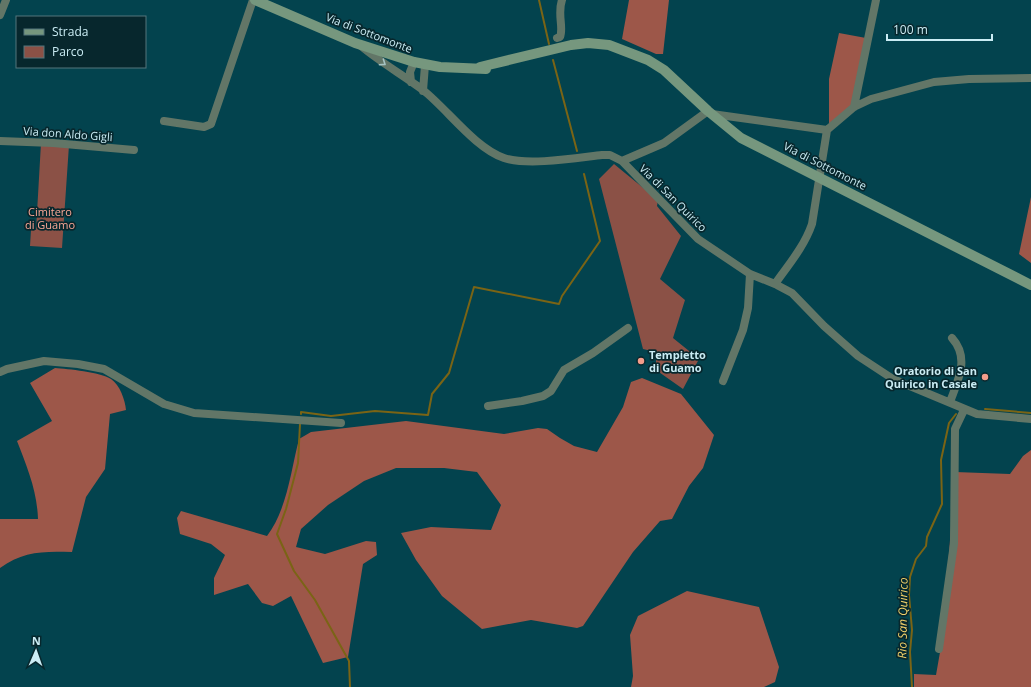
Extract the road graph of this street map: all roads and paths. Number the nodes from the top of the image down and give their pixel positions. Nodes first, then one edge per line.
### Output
1 (6, 0) edge
2 (254, 0) edge
3 (562, 0) edge
4 (876, 0) edge
5 (0, 15) edge
6 (554, 42) junction
7 (357, 43) junction
8 (623, 50) junction
9 (414, 62) junction
10 (425, 65) junction
11 (480, 67) junction
12 (1031, 78) edge
13 (411, 82) junction
14 (423, 91) junction
15 (854, 107) junction
16 (710, 112) junction
17 (164, 121) dead end
18 (826, 130) junction
19 (0, 141) edge
20 (134, 150) dead end
21 (622, 162) junction
22 (820, 177) junction
23 (750, 274) junction
24 (775, 284) junction
25 (1031, 285) edge
26 (628, 328) dead end
27 (952, 338) dead end
28 (0, 372) edge
29 (723, 381) dead end
30 (950, 402) junction
31 (488, 406) dead end
32 (964, 410) junction
33 (1031, 419) edge
34 (341, 423) dead end
35 (939, 649) dead end

1 - 5 street
2 - 7 main road, Via di Sottomonte
2 - 17 street
3 - 6 street
4 - 15 street
6 - 8 main road, Via di Sottomonte
6 - 11 main road, Via di Sottomonte
7 - 9 main road, Via di Sottomonte
7 -> 13 street, Via di San Quirico
8 - 11 main road, Via di Sottomonte
8 - 16 main road, Via di Sottomonte
9 - 10 main road, Via di Sottomonte
9 - 13 street
10 - 11 main road, Via di Sottomonte
10 - 14 street
12 - 15 street
13 - 14 street, Via di San Quirico
14 - 21 street, Via di San Quirico
15 - 18 street
16 - 18 street
16 - 21 street
16 - 22 main road, Via di Sottomonte
18 - 22 street
19 - 20 street, Via don Aldo Gigli
21 - 23 street, Via di San Quirico
22 - 24 street
22 - 25 main road, Via di Sottomonte
23 - 24 street, Via di San Quirico
23 - 29 street
24 - 30 street, Via di San Quirico
26 - 31 street
27 - 30 street
28 - 34 street
30 - 32 street, Via di San Quirico
32 - 33 street, Via di San Quirico
32 - 35 street

